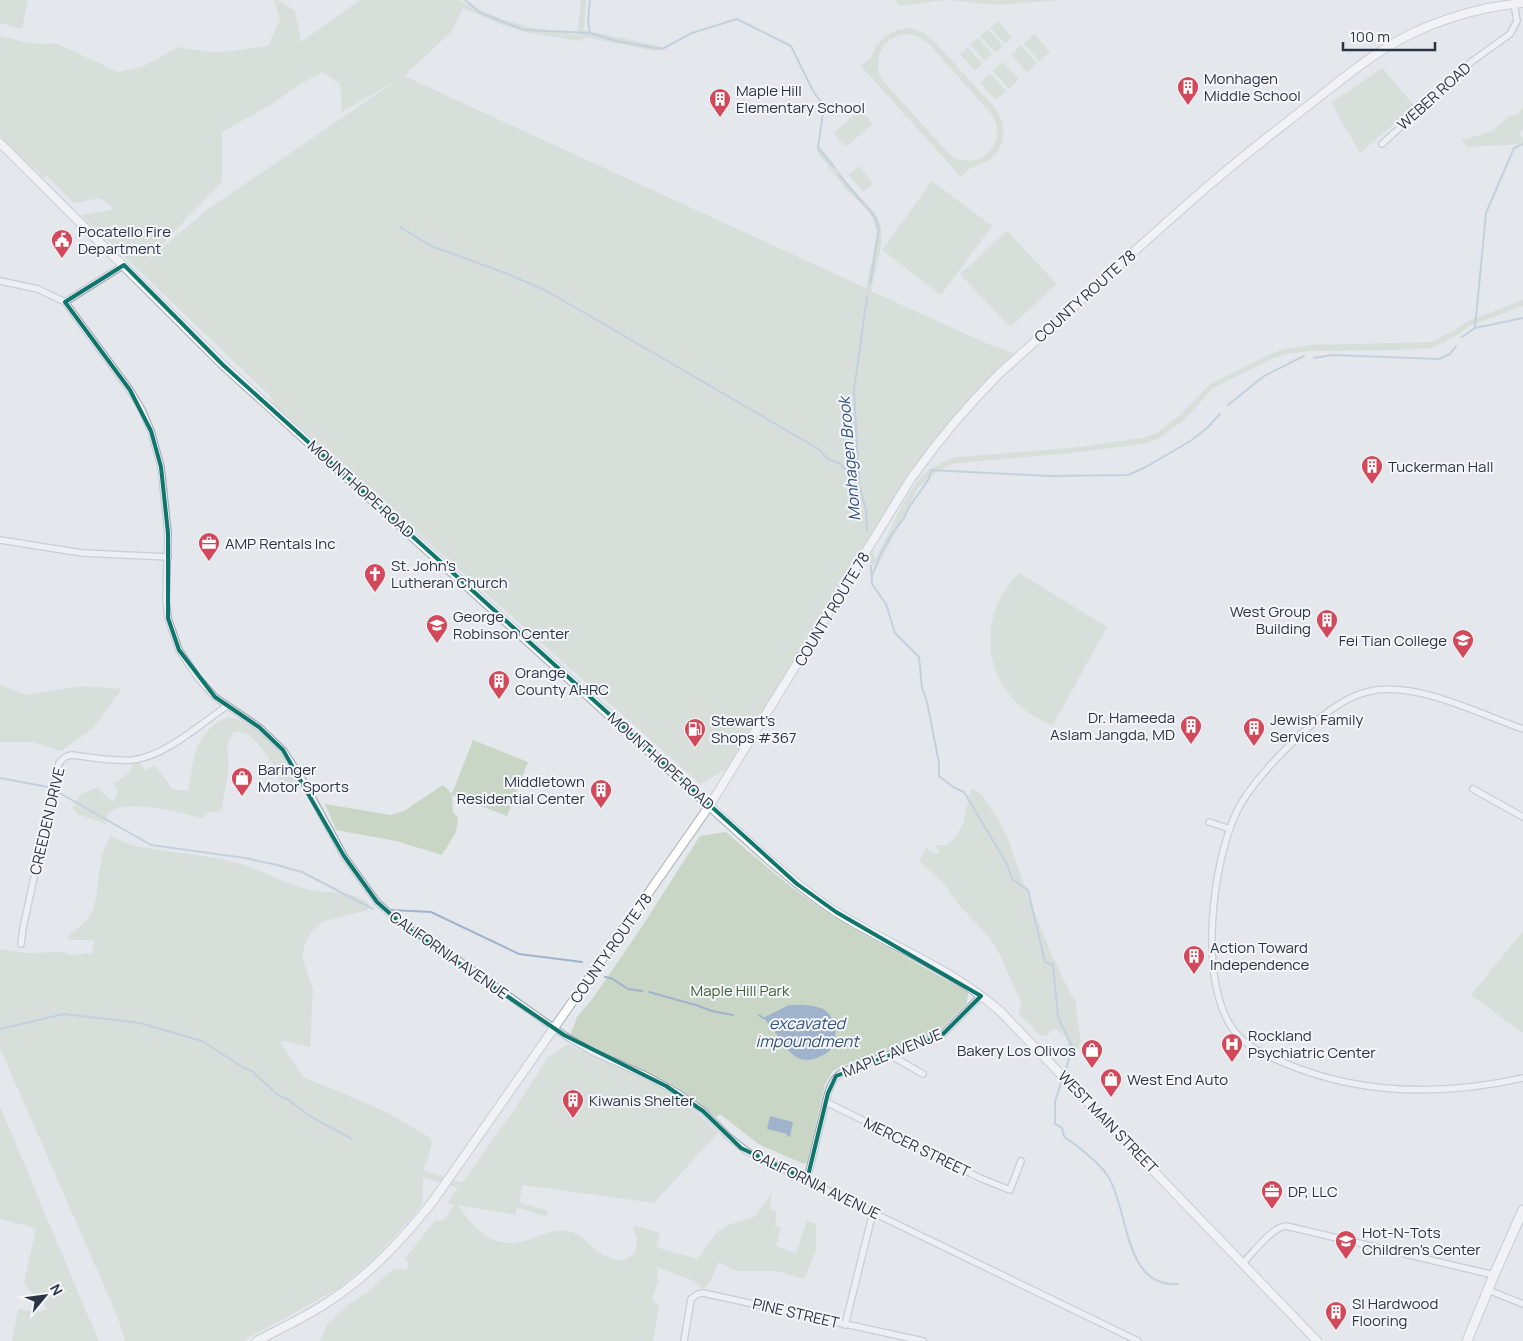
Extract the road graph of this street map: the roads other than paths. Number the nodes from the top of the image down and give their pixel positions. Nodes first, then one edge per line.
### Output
1 (1523, 3) edge
2 (1514, 4) junction
3 (0, 143) edge
4 (1382, 144) dead end
5 (124, 265) junction
6 (0, 281) edge
7 (65, 302) junction
8 (0, 540) edge
9 (168, 557) junction
10 (227, 706) junction
11 (1523, 729) edge
12 (1473, 789) dead end
13 (710, 805) junction
14 (1523, 817) edge
15 (1209, 822) dead end
16 (1230, 829) junction
17 (874, 933) joint
18 (21, 944) dead end
19 (981, 996) junction
20 (555, 1029) junction
21 (890, 1054) junction
22 (923, 1074) dead end
23 (1523, 1078) edge
24 (826, 1102) junction
25 (1021, 1161) dead end
26 (808, 1180) junction
27 (1523, 1210) edge
28 (873, 1212) junction
29 (1242, 1264) junction
30 (1494, 1276) junction
31 (1488, 1290) junction
32 (1523, 1304) edge
33 (845, 1325) junction
34 (258, 1341) edge
35 (684, 1341) edge
36 (923, 1341) edge
37 (1138, 1341) edge
38 (1317, 1341) edge
39 (1467, 1341) edge

1 - 2 street, COUNTY ROUTE 78
2 - 4 street, WEBER ROAD
2 - 13 street, COUNTY ROUTE 78
3 - 5 street, MOUNT HOPE ROAD
5 - 7 street
5 - 13 street, MOUNT HOPE ROAD
6 - 7 street
7 - 9 street, CALIFORNIA AVENUE
8 - 9 street
9 - 10 street, CALIFORNIA AVENUE
10 - 18 street, CREEDEN DRIVE
10 - 20 street, CALIFORNIA AVENUE
11 - 16 street
12 - 14 street
13 - 17 street, MOUNT HOPE ROAD
13 - 20 street, COUNTY ROUTE 78
15 - 16 street
16 - 23 street
17 - 19 street, WEST MAIN STREET
19 - 21 street, MAPLE AVENUE
19 - 29 street, WEST MAIN STREET
20 - 26 street, CALIFORNIA AVENUE
20 - 34 street, COUNTY ROUTE 78
21 - 22 street
21 - 24 street, MAPLE AVENUE
24 - 25 street, MERCER STREET
24 - 26 street, MAPLE AVENUE
26 - 28 street, CALIFORNIA AVENUE
27 - 30 main road
28 - 33 street
28 - 37 street, CALIFORNIA AVENUE
29 - 30 street
29 - 38 street, WEST MAIN STREET
30 - 31 main road
31 - 32 street
31 - 39 main road
33 - 35 street, PINE STREET
33 - 36 street, PINE STREET

